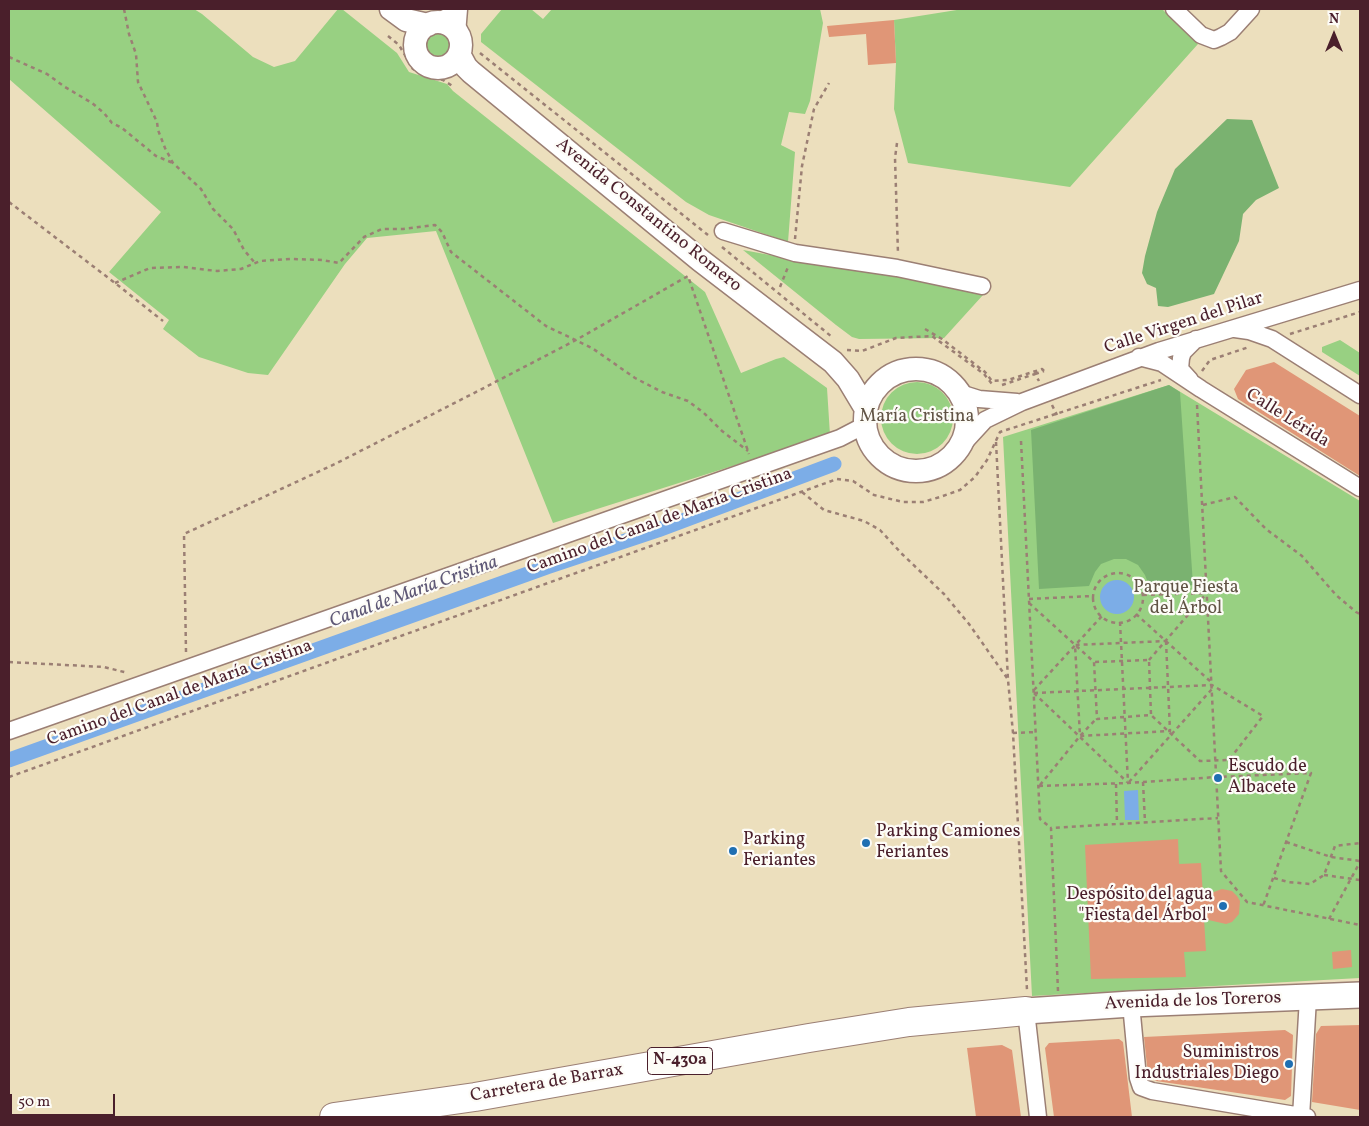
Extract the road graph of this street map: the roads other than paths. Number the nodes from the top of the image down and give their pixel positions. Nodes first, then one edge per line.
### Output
1 (458, 9) edge
2 (1174, 9) edge
3 (1251, 9) edge
4 (415, 23) edge
5 (457, 62) junction
6 (723, 231) dead end
7 (982, 286) dead end
8 (1360, 290) edge
9 (1285, 313) junction
10 (1232, 328) junction
11 (1198, 338) junction
12 (1272, 339) junction
13 (1139, 357) junction
14 (833, 362) junction
15 (890, 376) junction
16 (1193, 384) junction
17 (960, 393) junction
18 (1360, 395) edge
19 (1022, 402) junction
20 (865, 417) junction
21 (962, 445) junction
22 (1360, 488) edge
23 (9, 731) edge
24 (1360, 995) edge
25 (1308, 998) junction
26 (1026, 1000) junction
27 (1131, 1004) junction
28 (334, 1117) edge
29 (1038, 1117) edge
30 (1303, 1117) edge

1 - 4 street
1 - 5 street
2 - 3 street
4 - 5 street
4 - 5 street
5 - 14 street, Avenida Constantino Romero
6 - 7 street
8 - 9 street, Calle Virgen del Pilar
9 - 10 street, Calle Virgen del Pilar
9 - 12 street
10 - 11 street, Calle Virgen del Pilar
10 - 12 street
11 - 13 street, Calle Virgen del Pilar
11 - 16 street, Calle Lérida
12 - 18 street
13 - 16 street, Calle Lérida
13 - 19 street, Calle Virgen del Pilar
14 - 15 street, Avenida Constantino Romero
14 - 20 street, Avenida Constantino Romero
15 - 17 street
15 - 20 street
16 - 22 street, Calle Lérida
17 - 19 street, Calle Virgen del Pilar
17 - 21 street
19 - 21 street, Calle Virgen del Pilar
20 - 21 street
20 - 23 street, Camino del Canal de María Cristina
24 - 25 main road, Avenida de los Toreros
25 - 27 main road, Avenida de los Toreros
25 - 30 street
26 - 27 main road, Avenida de los Toreros
26 - 28 highway, Carretera de Barrax / N-430a
26 - 29 street
27 - 30 street

